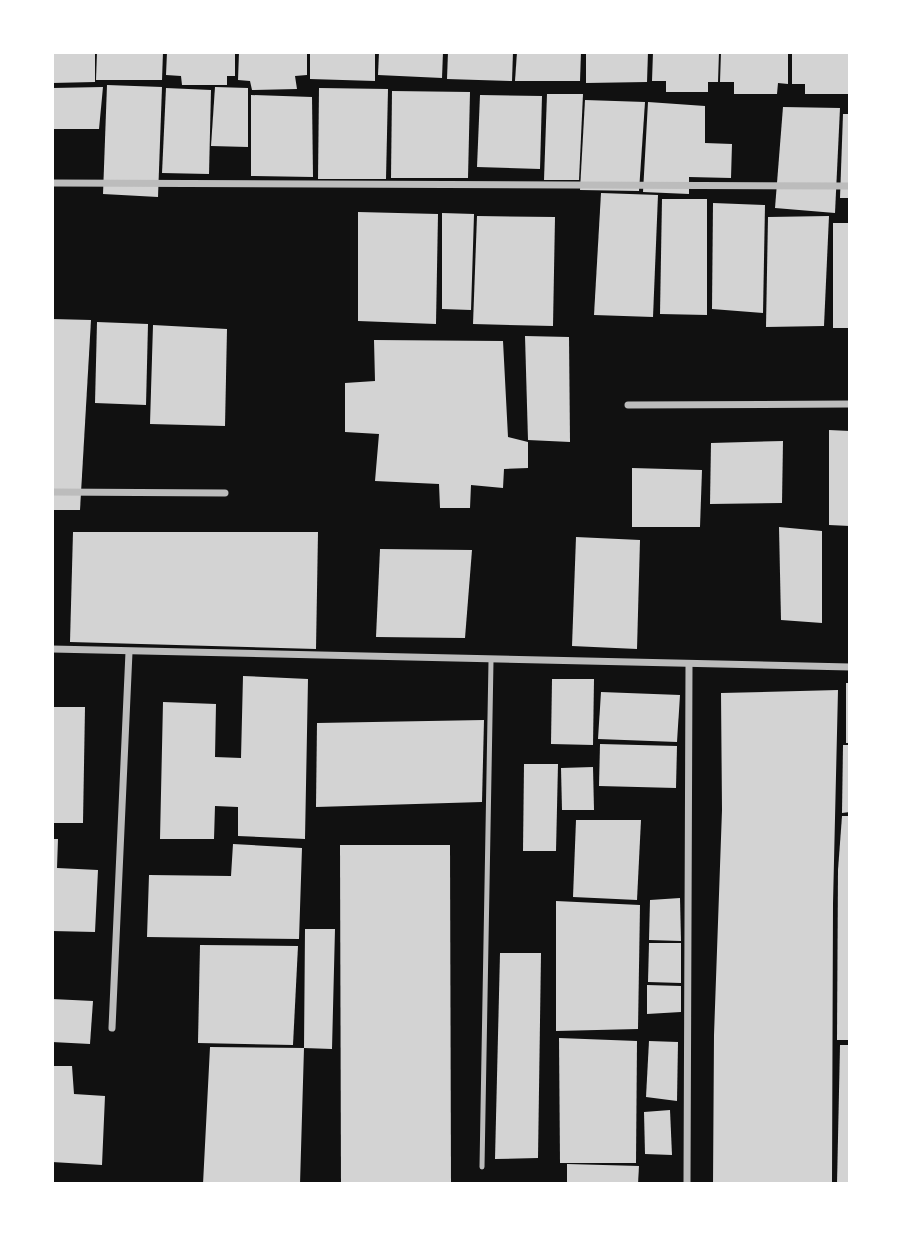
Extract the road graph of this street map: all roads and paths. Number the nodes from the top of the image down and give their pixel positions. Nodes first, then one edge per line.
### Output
1 (52, 183) edge
2 (849, 186) edge
3 (849, 404) edge
4 (628, 405) dead end
5 (52, 492) edge
6 (225, 493) dead end
7 (52, 649) edge
8 (129, 652) junction
9 (491, 661) junction
10 (689, 665) junction
11 (849, 667) edge
12 (112, 1028) dead end
13 (482, 1167) dead end
14 (687, 1184) edge

1 - 2 street
3 - 4 street
5 - 6 street
7 - 8 street
8 - 9 street
8 - 12 street
9 - 10 street
9 - 13 lane
10 - 11 street
10 - 14 street

